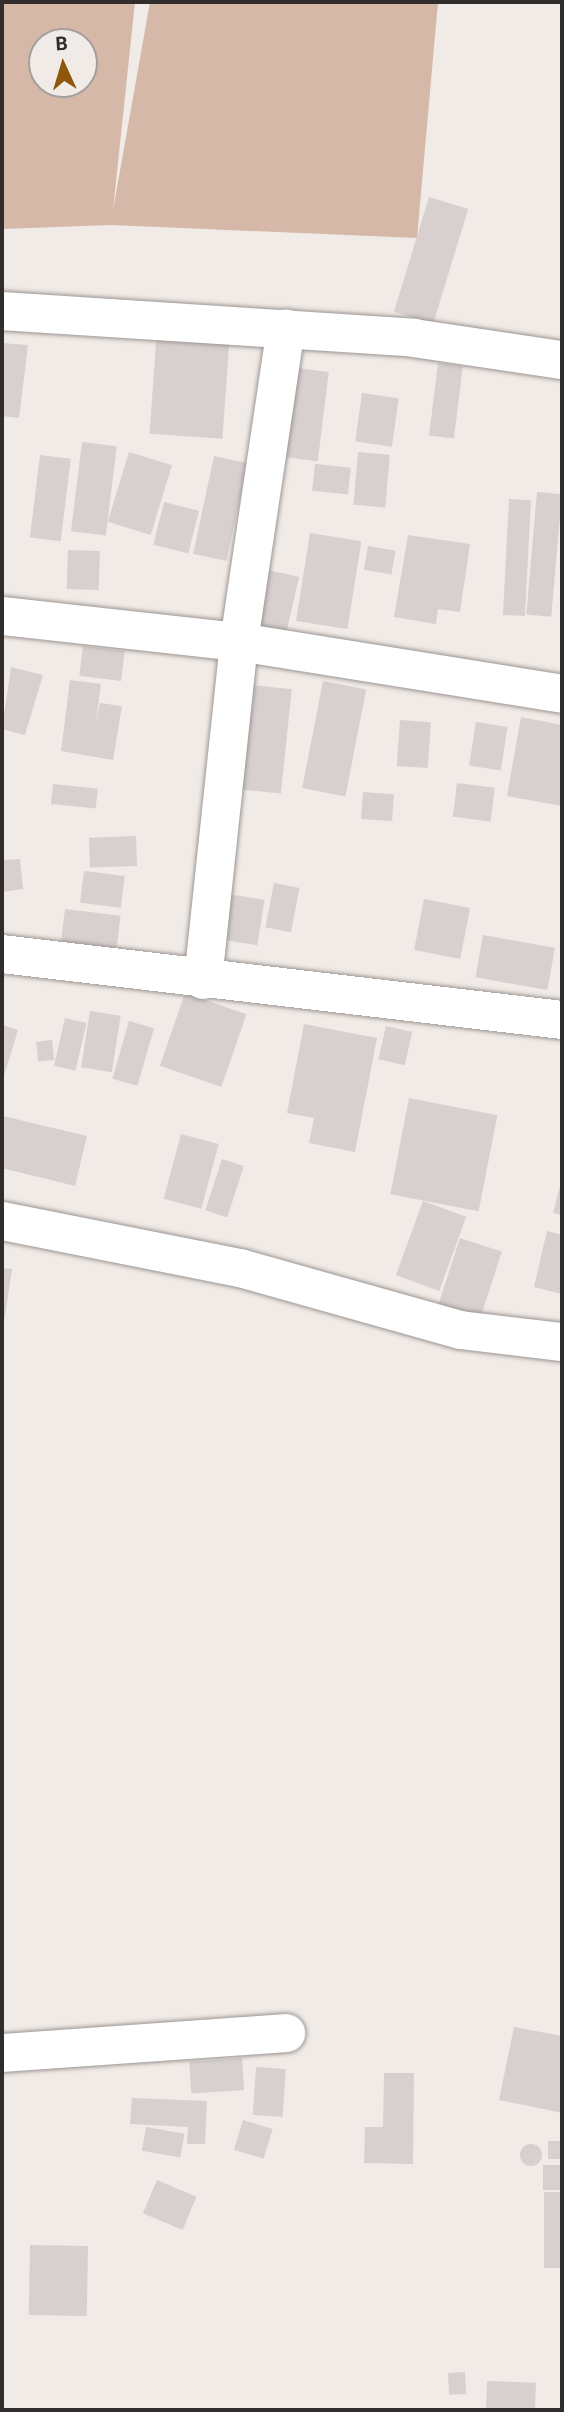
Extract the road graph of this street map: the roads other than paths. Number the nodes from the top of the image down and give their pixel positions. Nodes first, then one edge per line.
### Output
1 (2, 311) edge
2 (286, 329) junction
3 (562, 360) edge
4 (2, 617) edge
5 (239, 642) junction
6 (562, 694) edge
7 (2, 954) edge
8 (203, 980) junction
9 (562, 1020) edge
10 (2, 1221) edge
11 (562, 1342) edge
12 (286, 2033) dead end
13 (2, 2053) edge

1 - 2 street
2 - 3 street
2 - 5 street
4 - 5 street
5 - 6 street
5 - 8 street
7 - 8 street
8 - 9 street
10 - 11 street
12 - 13 street

